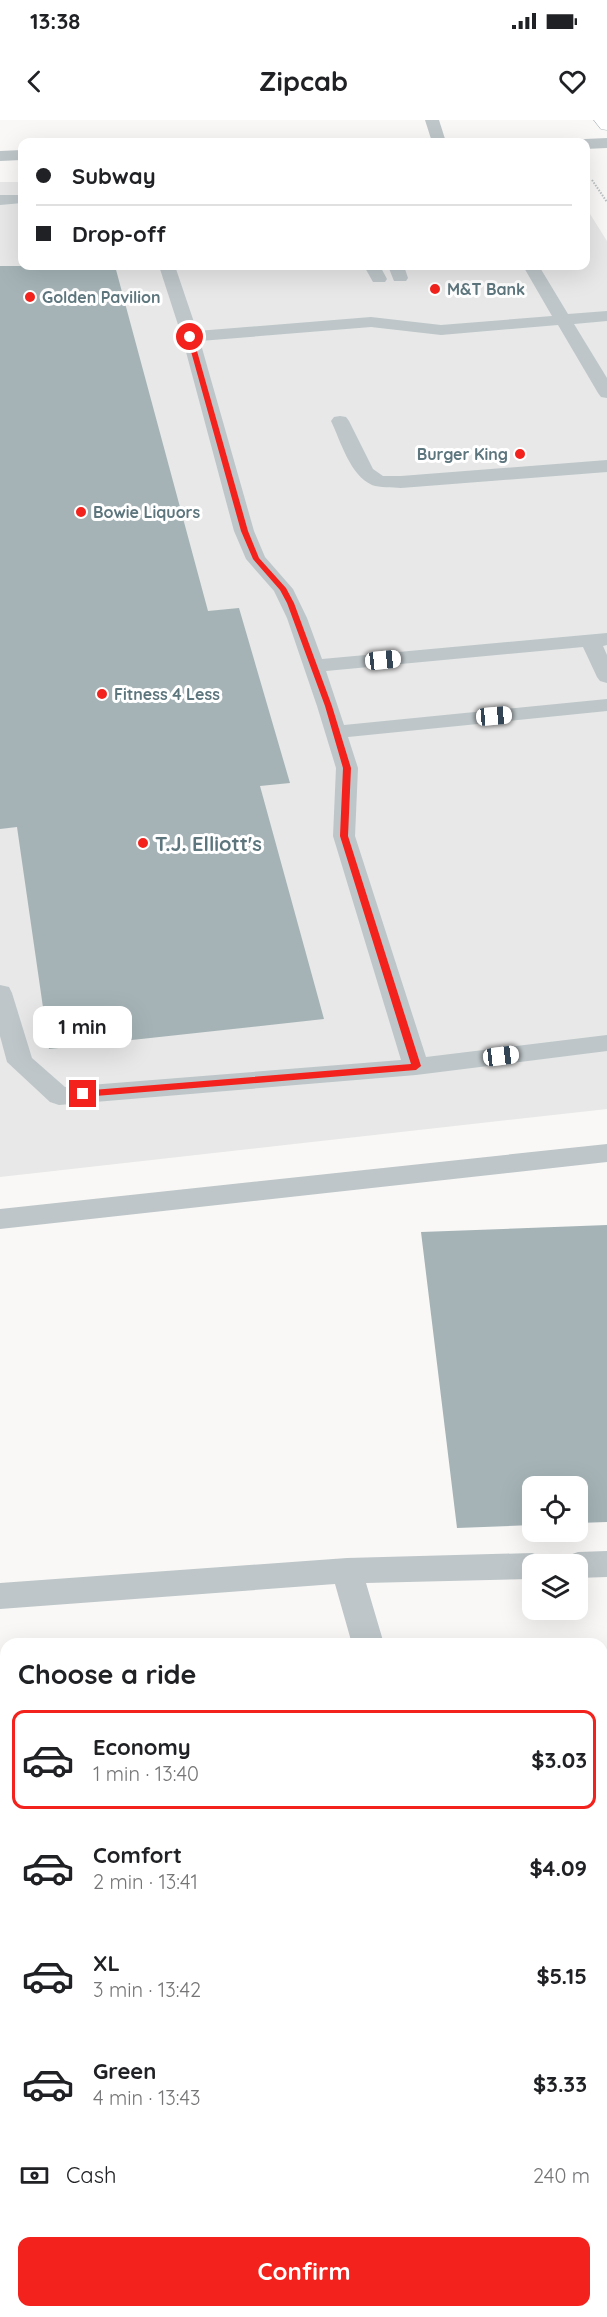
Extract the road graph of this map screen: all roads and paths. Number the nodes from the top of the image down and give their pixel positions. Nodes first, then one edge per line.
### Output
1 (432, 120) edge
2 (603, 120) edge
3 (607, 125) edge
4 (438, 138) edge
5 (607, 143) edge
6 (590, 144) edge
7 (18, 155) edge
8 (0, 156) edge
9 (591, 178) dead end
10 (18, 199) edge
11 (0, 200) edge
12 (607, 202) edge
13 (168, 270) edge
14 (533, 270) edge
15 (397, 305) dead end
16 (607, 316) edge
17 (563, 320) junction
18 (415, 323) junction
19 (190, 337) junction
20 (607, 393) edge
21 (340, 421) dead end
22 (607, 466) edge
23 (602, 638) edge
24 (314, 666) junction
25 (607, 676) edge
26 (607, 705) edge
27 (336, 732) junction
28 (0, 993) edge
29 (607, 1043) edge
30 (416, 1066) junction
31 (607, 1154) edge
32 (0, 1219) edge
33 (607, 1564) edge
34 (588, 1565) edge
35 (522, 1566) edge
36 (347, 1571) junction
37 (0, 1596) edge
38 (366, 1638) edge

1 - 4 lane
2 - 3 main road
5 - 6 street
7 - 8 street
9 - 12 path
10 - 11 lane
13 - 19 lane
14 - 17 lane
15 - 18 lane
16 - 17 lane
17 - 18 lane
17 - 20 lane
18 - 19 lane
19 - 24 lane
21 - 22 lane
23 - 24 lane
23 - 25 lane
24 - 27 lane
26 - 27 lane
27 - 30 lane
28 - 30 lane
29 - 30 lane
31 - 32 lane
33 - 34 lane
35 - 36 lane
36 - 37 lane
36 - 38 lane

